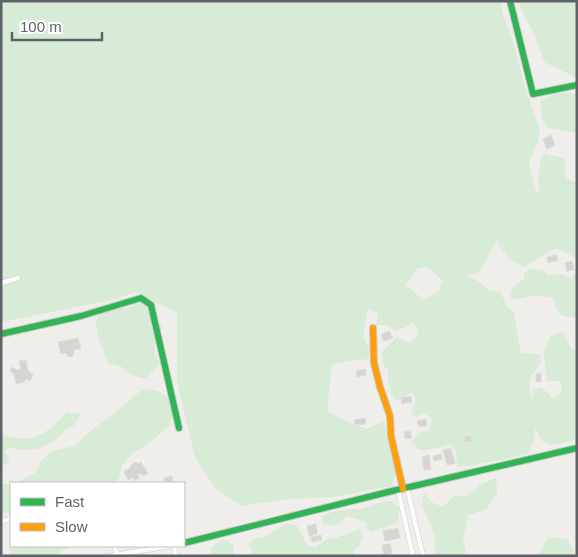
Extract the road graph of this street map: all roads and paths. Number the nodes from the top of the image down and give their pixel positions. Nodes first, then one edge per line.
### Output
1 (510, 1) edge
2 (577, 85) edge
3 (18, 278) dead end
4 (1, 282) edge
5 (373, 328) dead end
6 (1, 334) edge
7 (179, 428) dead end
8 (577, 448) edge
9 (403, 489) junction
10 (185, 543) edge
11 (114, 547) edge
12 (165, 547) edge
13 (117, 554) junction
14 (109, 556) edge
15 (413, 556) edge
16 (423, 556) edge

1 - 2 street
3 - 4 street
5 - 9 street
6 - 7 street
8 - 9 street
9 - 10 street
9 - 15 street
9 - 16 street
11 - 13 street
12 - 13 street
13 - 14 street

